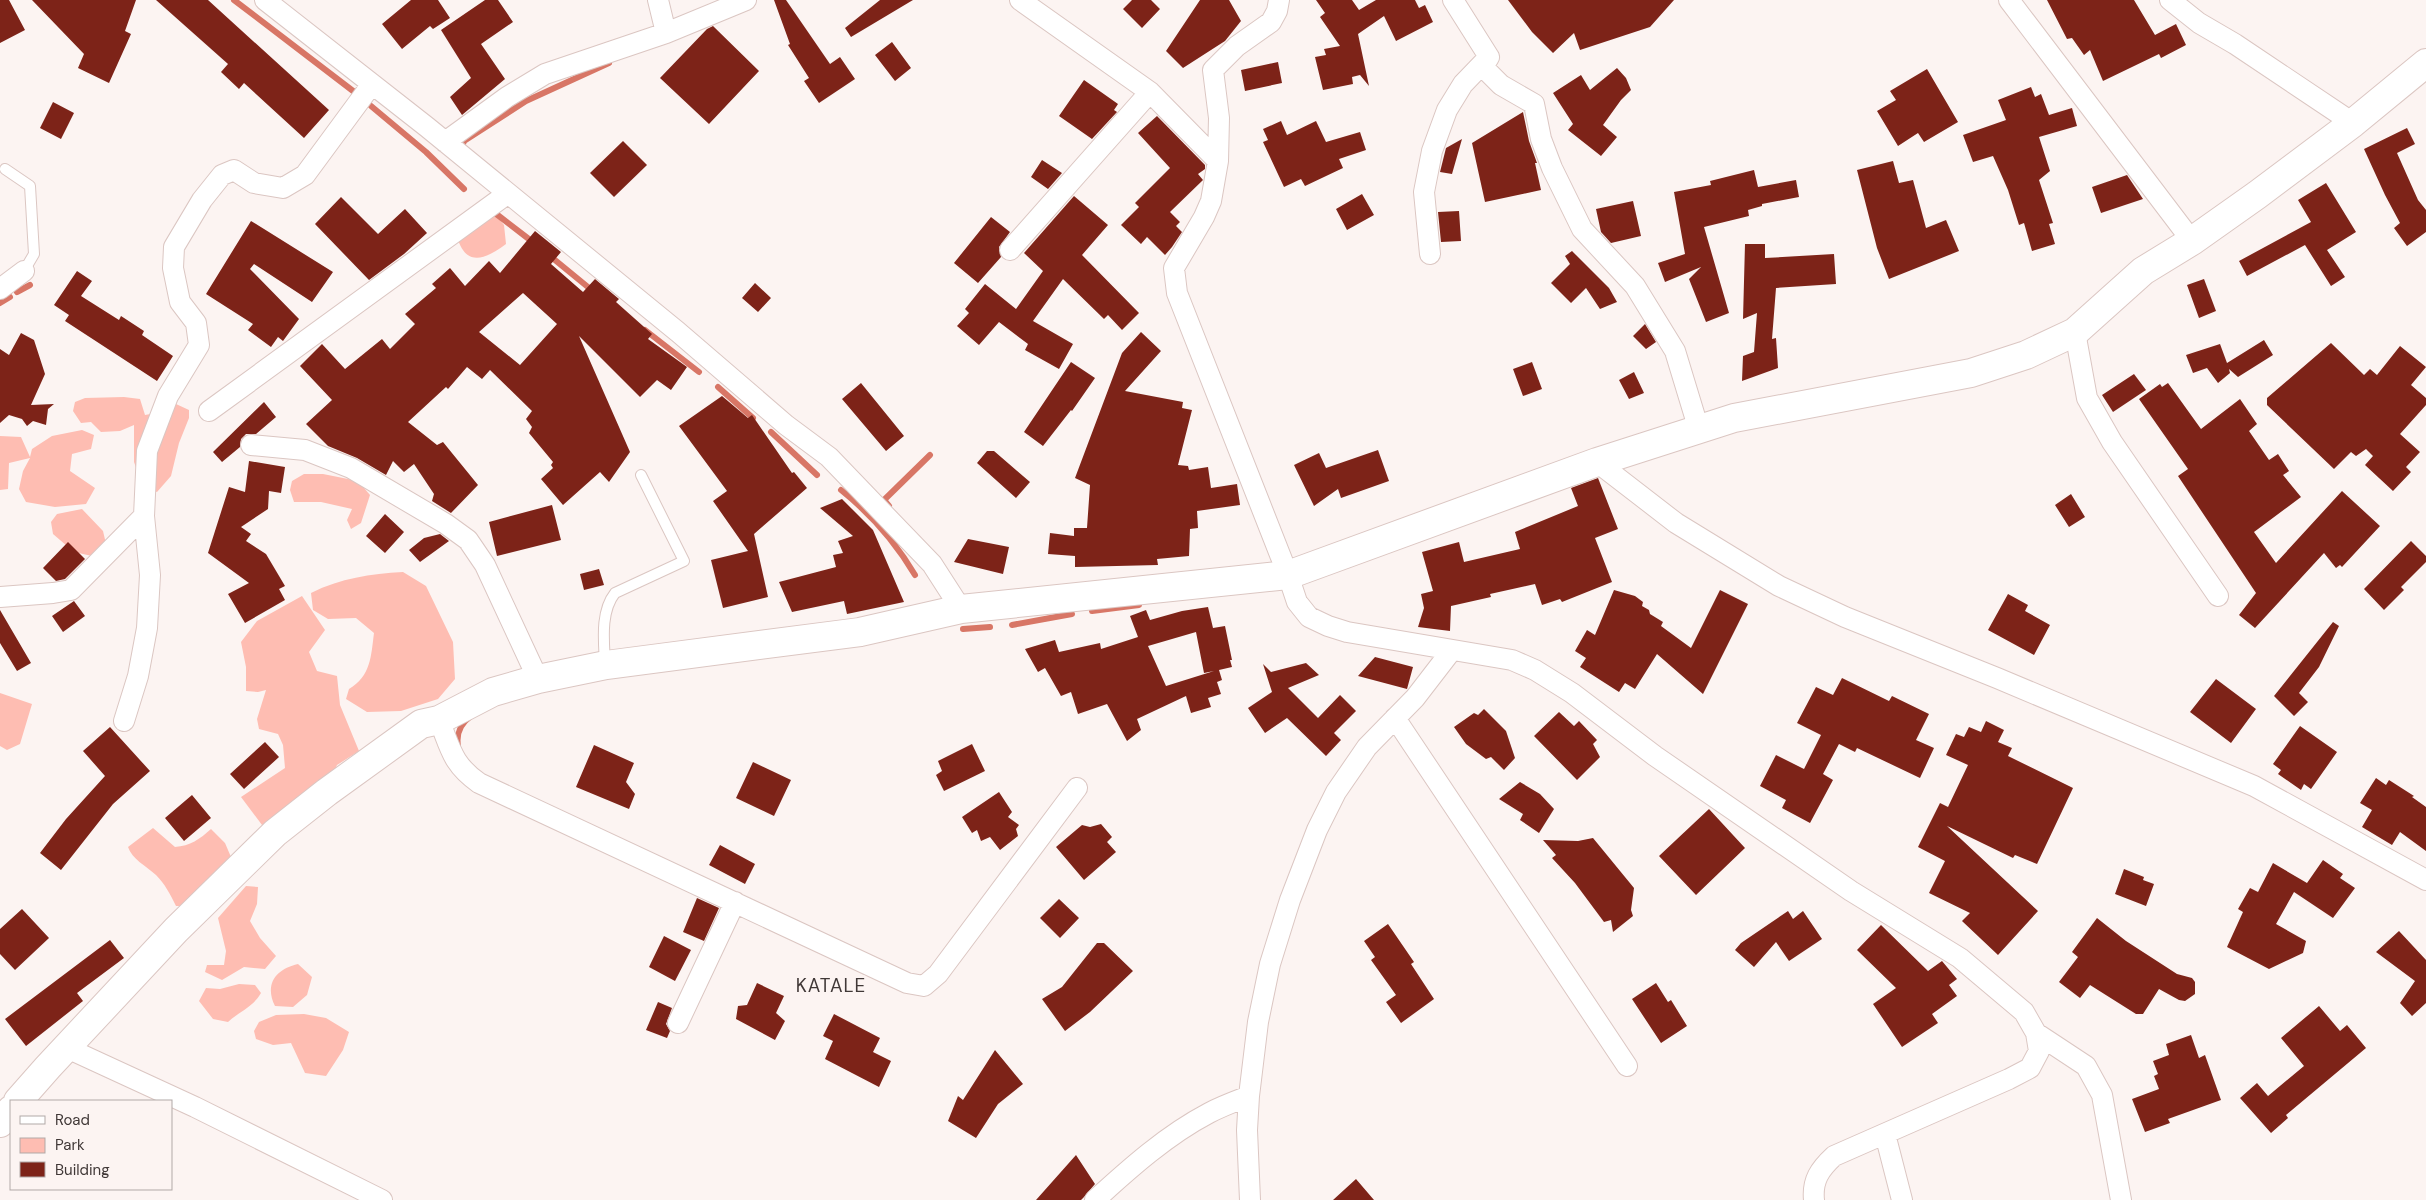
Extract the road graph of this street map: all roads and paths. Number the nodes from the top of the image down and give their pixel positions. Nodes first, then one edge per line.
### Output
1 (265, 0) edge
2 (658, 0) edge
3 (746, 0) edge
4 (1020, 0) edge
5 (1278, 0) edge
6 (1453, 0) edge
7 (2010, 0) edge
8 (2170, 0) edge
9 (666, 32) junction
10 (1489, 57) junction
11 (2426, 63) edge
12 (372, 84) junction
13 (1150, 92) junction
14 (2353, 123) junction
15 (445, 142) junction
16 (1218, 161) junction
17 (5, 169) dead end
18 (508, 194) junction
19 (2192, 241) junction
20 (1010, 250) dead end
21 (1430, 254) dead end
22 (24, 271) joint
23 (0, 289) edge
24 (2075, 332) junction
25 (209, 411) dead end
26 (1699, 430) junction
27 (251, 446) dead end
28 (1597, 462) junction
29 (642, 475) dead end
30 (144, 516) junction
31 (1288, 574) junction
32 (2218, 596) dead end
33 (0, 597) edge
34 (961, 609) junction
35 (1452, 650) junction
36 (606, 665) junction
37 (538, 679) junction
38 (1395, 718) junction
39 (439, 720) junction
40 (124, 721) dead end
41 (1077, 788) dead end
42 (2426, 880) edge
43 (735, 902) junction
44 (678, 1023) dead end
45 (2036, 1033) junction
46 (67, 1048) junction
47 (1627, 1066) dead end
48 (1249, 1096) junction
49 (19, 1100) edge
50 (10, 1111) edge
51 (0, 1123) edge
52 (1885, 1134) junction
53 (382, 1200) edge
54 (1095, 1200) edge
55 (1250, 1200) edge
56 (1814, 1200) edge
57 (1902, 1200) edge
58 (2121, 1200) edge

1 - 12 street
2 - 9 street
3 - 9 street
4 - 13 street
5 - 16 street
6 - 10 street
7 - 19 street
8 - 14 street
9 - 15 street
10 - 21 street
10 - 26 street
11 - 14 street
12 - 15 street
12 - 30 street
13 - 16 street
13 - 20 street
14 - 19 street
15 - 18 street
16 - 31 street
17 - 22 lane
18 - 25 street
18 - 34 street
19 - 24 street
22 - 23 street
24 - 26 street
24 - 32 street
26 - 28 street
27 - 37 street
28 - 31 street
28 - 42 street
29 - 36 lane
30 - 33 street
30 - 40 street
31 - 34 street
31 - 35 street
34 - 36 street
35 - 38 street
35 - 45 street
36 - 37 street
37 - 39 street
38 - 47 street
38 - 48 street
39 - 43 street
39 - 46 street
41 - 43 street
43 - 44 street
45 - 52 street
45 - 58 street
46 - 49 street
46 - 53 street
48 - 54 street
48 - 55 street
50 - 51 street
52 - 56 street
52 - 57 street

